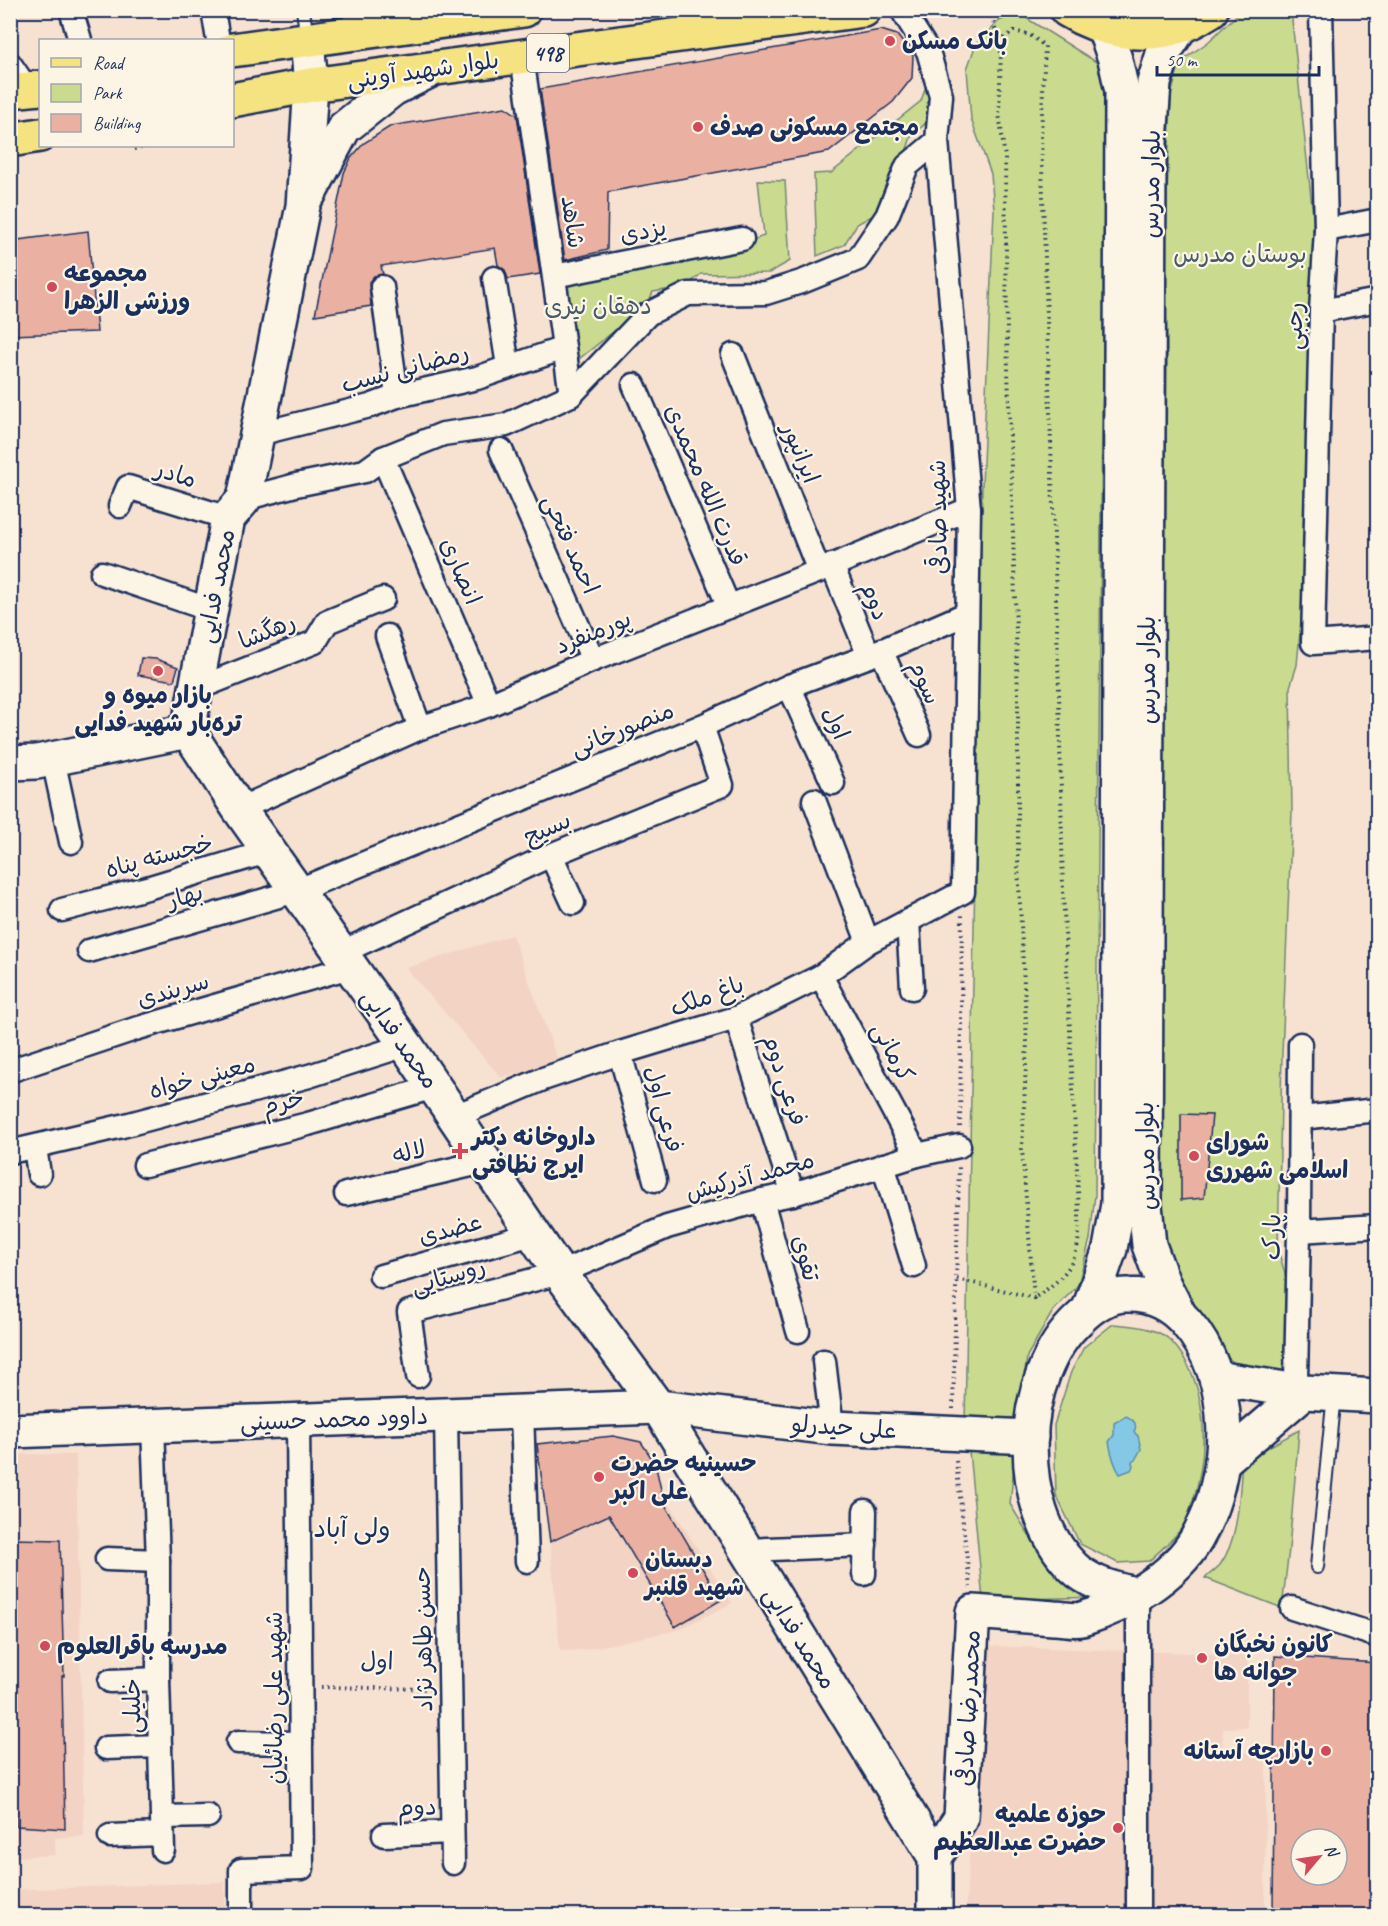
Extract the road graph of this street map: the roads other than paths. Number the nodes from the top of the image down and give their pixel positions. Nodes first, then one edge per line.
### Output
1 (71, 10) edge
2 (213, 10) edge
3 (524, 10) edge
4 (864, 10) edge
5 (902, 10) edge
6 (1067, 10) edge
7 (1211, 10) edge
8 (1321, 10) edge
9 (483, 13) edge
10 (360, 22) edge
11 (305, 25) edge
12 (1181, 26) junction
13 (1104, 28) junction
14 (80, 39) edge
15 (218, 39) edge
16 (234, 49) edge
17 (522, 57) junction
18 (436, 68) junction
19 (311, 85) junction
20 (234, 100) edge
21 (938, 141) junction
22 (303, 206) junction
23 (1377, 220) edge
24 (1326, 230) junction
25 (742, 239) dead end
26 (554, 276) junction
27 (494, 278) dead end
28 (382, 287) dead end
29 (1377, 300) edge
30 (1322, 311) junction
31 (564, 348) junction
32 (733, 355) dead end
33 (508, 366) junction
34 (634, 385) dead end
35 (571, 395) junction
36 (397, 396) junction
37 (258, 434) junction
38 (501, 450) dead end
39 (383, 458) junction
40 (120, 506) dead end
41 (236, 508) junction
42 (969, 509) junction
43 (825, 568) junction
44 (102, 573) dead end
45 (382, 599) dead end
46 (729, 607) junction
47 (211, 610) junction
48 (966, 614) junction
49 (387, 636) dead end
50 (1377, 638) edge
51 (875, 653) junction
52 (593, 660) junction
53 (789, 686) junction
54 (196, 689) junction
55 (489, 705) junction
56 (702, 726) junction
57 (420, 728) junction
58 (188, 731) junction
59 (919, 735) dead end
60 (53, 759) junction
61 (10, 763) edge
62 (833, 783) dead end
63 (814, 800) dead end
64 (239, 809) junction
65 (71, 842) dead end
66 (270, 851) junction
67 (551, 855) junction
68 (296, 891) junction
69 (963, 892) joint
70 (573, 903) dead end
71 (62, 910) dead end
72 (908, 921) junction
73 (868, 942) junction
74 (89, 951) dead end
75 (345, 960) junction
76 (821, 976) junction
77 (912, 988) dead end
78 (736, 1018) junction
79 (1300, 1044) dead end
80 (406, 1045) junction
81 (620, 1053) junction
82 (11, 1069) edge
83 (434, 1087) junction
84 (1377, 1110) edge
85 (453, 1117) junction
86 (1300, 1118) junction
87 (959, 1146) dead end
88 (35, 1148) junction
89 (10, 1152) edge
90 (917, 1155) junction
91 (484, 1162) junction
92 (146, 1165) dead end
93 (883, 1165) junction
94 (39, 1174) dead end
95 (655, 1180) dead end
96 (346, 1194) dead end
97 (793, 1194) junction
98 (762, 1200) junction
99 (1377, 1226) edge
100 (1299, 1231) junction
101 (533, 1234) junction
102 (914, 1266) dead end
103 (560, 1273) junction
104 (381, 1276) dead end
105 (1089, 1309) junction
106 (1179, 1314) junction
107 (798, 1330) dead end
108 (824, 1361) dead end
109 (418, 1376) dead end
110 (1216, 1378) junction
111 (1319, 1393) junction
112 (1377, 1396) edge
113 (658, 1407) junction
114 (522, 1411) junction
115 (446, 1414) junction
116 (298, 1420) junction
117 (153, 1426) junction
118 (832, 1428) junction
119 (10, 1431) edge
120 (1031, 1437) junction
121 (1222, 1462) junction
122 (866, 1511) dead end
123 (865, 1545) junction
124 (746, 1550) junction
125 (107, 1559) dead end
126 (158, 1561) junction
127 (527, 1561) dead end
128 (1317, 1568) dead end
129 (864, 1574) dead end
130 (1138, 1595) junction
131 (1292, 1608) dead end
132 (1377, 1636) edge
133 (158, 1679) junction
134 (110, 1681) dead end
135 (238, 1742) dead end
136 (302, 1743) junction
137 (160, 1746) junction
138 (106, 1748) dead end
139 (208, 1816) dead end
140 (452, 1832) junction
141 (163, 1834) junction
142 (384, 1835) dead end
143 (111, 1836) dead end
144 (934, 1857) junction
145 (453, 1863) dead end
146 (241, 1916) edge
147 (935, 1916) edge
148 (1138, 1916) edge

1 - 14 street
2 - 15 street
3 - 9 main road, بلوار شهید آوینی / 498
4 - 17 main road, بلوار شهید آوینی / 498
5 - 21 street, شهید صادقی
6 - 13 main road
7 - 12 main road
8 - 24 street, رجبی
9 - 10 main road, بلوار شهید آوینی / 498
10 - 11 main road, بلوار شهید آوینی / 498
11 - 16 main road, بلوار شهید آوینی / 498
11 - 19 street, محمد فدایی
12 - 13 main road
12 - 106 street, بلوار مدرس
13 - 105 street, بلوار مدرس
17 - 18 main road, بلوار شهید آوینی / 498
17 - 26 street, شاهد
18 - 19 main road, بلوار شهید آوینی / 498
18 - 22 street
19 - 20 main road, بلوار شهید آوینی / 498
19 - 22 street, محمد فدایی
21 - 35 street
21 - 42 street, شهید صادقی
22 - 37 street, محمد فدایی
23 - 24 street
24 - 30 street, رجبی
25 - 26 street, یزدی
26 - 31 street, شاهد
27 - 33 street
28 - 36 street
29 - 30 street
30 - 50 street, رجبی
31 - 33 street, رمضانی نسب
31 - 35 street, شاهد
32 - 43 street, ایرانپور
33 - 36 street, رمضانی نسب
34 - 46 street, قدرت الله محمدی
35 - 39 street
36 - 37 street, رمضانی نسب
37 - 41 street, محمد فدایی
38 - 52 street, احمد فتحی
39 - 41 street
39 - 55 street, انصاری
40 - 41 street, مادر
41 - 47 street, محمد فدایی
42 - 43 street, پورمنفرد
42 - 48 street, شهید صادقی
43 - 46 street, پورمنفرد
43 - 51 street, دوم
44 - 47 street
45 - 54 street, رهگشا
46 - 52 street, پورمنفرد
47 - 54 street, محمد فدایی
48 - 51 street, منصورخانی
48 - 69 street, شهید صادقی
49 - 57 street
51 - 53 street, منصورخانی
51 - 59 street, سوم
52 - 55 street, پورمنفرد
53 - 56 street, منصورخانی
53 - 62 street, اول
54 - 58 street, محمد فدایی
55 - 57 street, پورمنفرد
56 - 67 street, بسیج
56 - 68 street, منصورخانی
57 - 64 street, پورمنفرد
58 - 60 street
58 - 64 street, محمد فدایی
60 - 61 street
60 - 65 street
63 - 73 street
64 - 66 street, محمد فدایی
66 - 68 street, محمد فدایی
66 - 71 street, خجسته پناه
67 - 70 street
67 - 75 street, بسیج
68 - 74 street, بهار
68 - 75 street, محمد فدایی
69 - 72 street, باغ ملک
72 - 73 street, باغ ملک
72 - 77 street
73 - 76 street, باغ ملک
75 - 80 street, محمد فدایی
75 - 82 street, سربندی
76 - 78 street, باغ ملک
76 - 90 street, کرمانی
78 - 81 street, باغ ملک
78 - 97 street, فرعی دوم
79 - 86 street, پارک
80 - 83 street, محمد فدایی
80 - 88 street, معینی خواه
81 - 85 street, باغ ملک
81 - 95 street, فرعی اول
83 - 85 street, محمد فدایی
83 - 92 street, خرم
84 - 86 street
85 - 91 street, محمد فدایی
86 - 100 street, پارک
87 - 90 street, محمد آذرکیش
88 - 89 street, معینی خواه
88 - 94 street
90 - 93 street, محمد آذرکیش
91 - 96 street, لاله
91 - 101 street, محمد فدایی
93 - 97 street, محمد آذرکیش
93 - 102 street
97 - 98 street, محمد آذرکیش
98 - 103 street, محمد آذرکیش
98 - 107 street, تقوی
99 - 100 street
100 - 111 street, پارک
101 - 103 street, محمد فدایی
101 - 104 street, عضدی
103 - 109 street, روستایی
103 - 113 street, محمد فدایی
105 - 106 street
105 - 120 street
106 - 110 street, محمدرضا صادقی
108 - 118 street
110 - 111 street
110 - 121 street, محمدرضا صادقی
111 - 112 street
111 - 121 street
111 - 128 lane
113 - 114 street, داوود محمد حسینی
113 - 118 street, علی حیدرلو
113 - 124 street, محمد فدایی
114 - 115 street, داوود محمد حسینی
114 - 127 street
115 - 116 street, داوود محمد حسینی
115 - 140 street, حسن طاهر نژاد
116 - 117 street, داوود محمد حسینی
116 - 136 street, شهید علی رضائیان
117 - 119 street, داوود محمد حسینی
117 - 126 street, خلیلی
118 - 120 street, علی حیدرلو
120 - 130 street
121 - 130 street, محمدرضا صادقی
122 - 123 street
123 - 124 street
123 - 129 street
124 - 144 street, محمد فدایی
125 - 126 street
126 - 133 street, خلیلی
130 - 144 street, محمدرضا صادقی
130 - 148 street
131 - 132 street
133 - 134 street
133 - 137 street, خلیلی
135 - 136 street
136 - 146 street, شهید علی رضائیان
137 - 138 street
137 - 141 street, خلیلی
139 - 141 street
140 - 142 street, دوم
140 - 145 street, حسن طاهر نژاد
141 - 143 street
144 - 147 street

